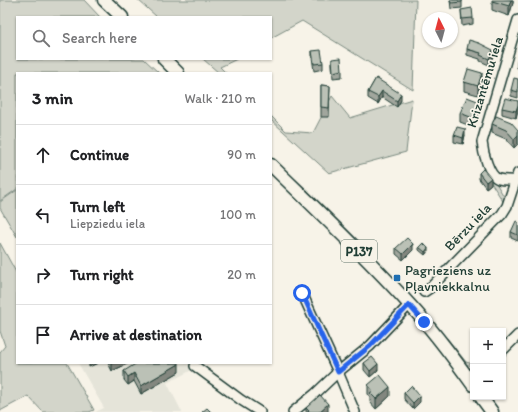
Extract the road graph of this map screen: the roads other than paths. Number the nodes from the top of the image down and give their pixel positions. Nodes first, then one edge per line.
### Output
1 (104, 0) edge
2 (121, 16) edge
3 (518, 20) edge
4 (165, 60) edge
5 (177, 72) edge
6 (272, 165) edge
7 (517, 177) edge
8 (424, 292) dead end
9 (302, 293) dead end
10 (409, 305) junction
11 (518, 335) edge
12 (506, 347) edge
13 (195, 366) dead end
14 (338, 372) junction
15 (470, 378) edge
16 (483, 400) edge
17 (260, 412) edge
18 (292, 412) edge
19 (355, 412) edge
20 (492, 412) edge

1 - 2 main road
3 - 7 street, Krizantēmu iela
4 - 5 main road
6 - 10 main road, P137
7 - 8 street, Bērzu iela
9 - 14 street
10 - 14 street
10 - 15 main road, P137
11 - 12 street
13 - 17 street
14 - 18 street
14 - 19 street
16 - 20 main road

